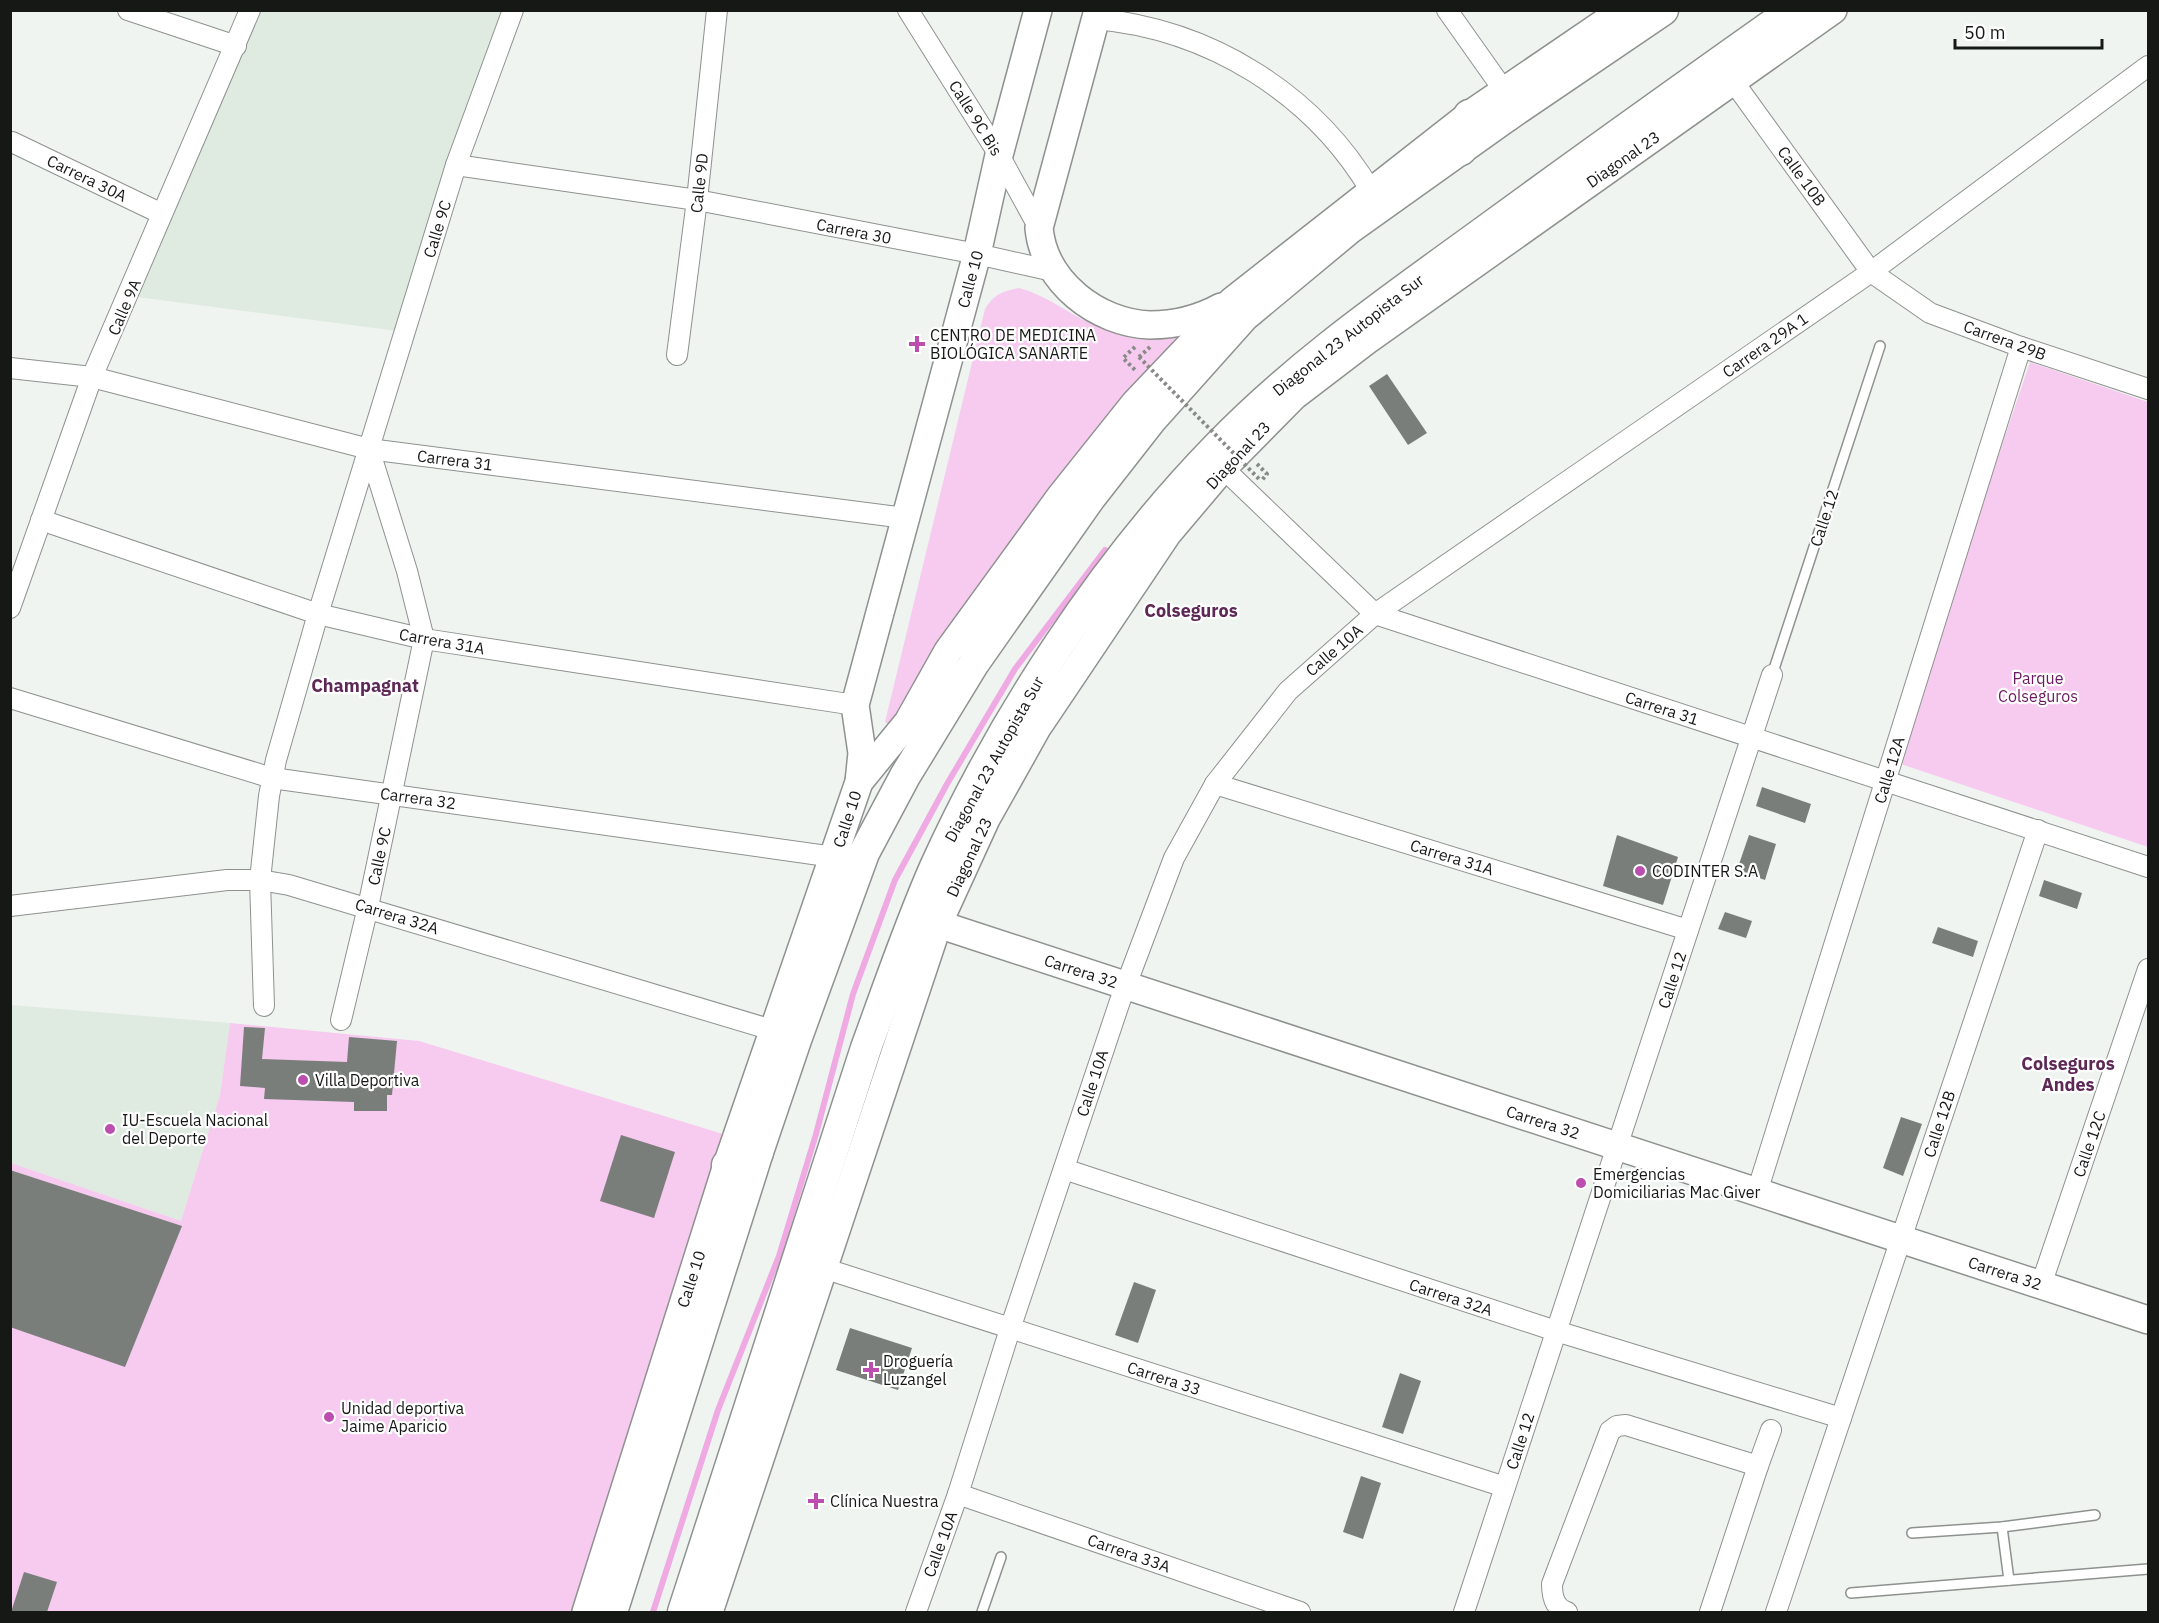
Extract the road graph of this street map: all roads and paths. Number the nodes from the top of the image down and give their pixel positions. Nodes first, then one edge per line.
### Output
1 (128, 10) edge
2 (250, 10) edge
3 (513, 10) edge
4 (717, 10) edge
5 (908, 10) edge
6 (1038, 10) edge
7 (1448, 10) edge
8 (1623, 10) edge
9 (1663, 10) edge
10 (1792, 10) edge
11 (1833, 10) edge
12 (1097, 15) edge
13 (236, 46) junction
14 (2148, 66) edge
15 (1733, 81) junction
16 (1506, 104) junction
17 (1469, 115) junction
18 (12, 142) dead end
19 (1461, 150) junction
20 (999, 155) junction
21 (456, 165) junction
22 (1371, 191) junction
23 (697, 200) junction
24 (162, 214) junction
25 (1039, 228) junction
26 (977, 254) junction
27 (1053, 271) junction
28 (1870, 272) junction
29 (1232, 301) junction
30 (1880, 346) dead end
31 (2021, 347) junction
32 (676, 355) dead end
33 (1139, 357) dead end
34 (10, 368) edge
35 (92, 377) junction
36 (2148, 389) edge
37 (369, 449) junction
38 (1255, 461) dead end
39 (1223, 468) junction
40 (1080, 491) junction
41 (906, 518) junction
42 (41, 520) junction
43 (10, 608) edge
44 (318, 614) junction
45 (1375, 614) junction
46 (424, 639) junction
47 (1772, 675) joint
48 (10, 698) edge
49 (855, 705) junction
50 (1752, 737) junction
51 (272, 778) junction
52 (859, 782) junction
53 (1885, 782) junction
54 (1215, 784) junction
55 (392, 794) junction
56 (2038, 830) junction
57 (834, 857) junction
58 (2148, 867) edge
59 (260, 880) junction
60 (10, 906) edge
61 (368, 907) junction
62 (938, 924) junction
63 (1688, 930) junction
64 (2148, 969) edge
65 (1125, 985) junction
66 (264, 1006) dead end
67 (341, 1020) dead end
68 (785, 1033) junction
69 (879, 1056) junction
70 (1617, 1146) junction
71 (758, 1152) junction
72 (726, 1169) junction
73 (1064, 1169) junction
74 (1757, 1192) junction
75 (743, 1198) junction
76 (1900, 1239) junction
77 (823, 1268) junction
78 (2041, 1285) junction
79 (2148, 1320) edge
80 (1010, 1329) junction
81 (1556, 1331) junction
82 (1841, 1418) junction
83 (1771, 1430) dead end
84 (1758, 1466) junction
85 (1505, 1487) junction
86 (958, 1494) junction
87 (2095, 1515) dead end
88 (2002, 1527) junction
89 (1912, 1533) dead end
90 (1001, 1557) dead end
91 (2148, 1569) edge
92 (2009, 1580) junction
93 (1851, 1593) dead end
94 (586, 1612) edge
95 (612, 1612) edge
96 (683, 1612) edge
97 (709, 1612) edge
98 (916, 1612) edge
99 (982, 1612) edge
100 (1300, 1612) edge
101 (1464, 1612) edge
102 (1567, 1612) edge
103 (1710, 1612) edge
104 (1776, 1612) edge

1 - 13 street
2 - 13 street, Calle 9A
3 - 21 street, Calle 9C
4 - 23 street, Calle 9D
5 - 20 street, Calle 9C Bis
6 - 20 street, Calle 10
7 - 16 street
8 - 16 street
9 - 16 main road
10 - 69 main road, Diagonal 23 Autopista Sur
11 - 15 street, Diagonal 23
12 - 22 street
12 - 25 street
13 - 24 street, Calle 9A
14 - 28 street, Carrera 29A 1
15 - 28 street, Calle 10B
15 - 39 street, Diagonal 23
16 - 17 main road
16 - 19 main road
17 - 19 main road
17 - 22 street
18 - 24 street, Carrera 30A
19 - 40 main road
20 - 25 street, Calle 9C Bis
20 - 26 street, Calle 10
21 - 23 street, Carrera 30
21 - 37 street, Calle 9C
22 - 29 street
23 - 26 street, Carrera 30
23 - 32 street, Calle 9D
24 - 35 street, Calle 9A
25 - 27 street
26 - 27 street, Carrera 30
26 - 41 street, Calle 10
27 - 29 street
28 - 31 street, Carrera 29B
28 - 45 street, Carrera 29A 1
29 - 40 street
30 - 47 lane, Calle 12
31 - 36 street, Carrera 29B
31 - 53 street, Calle 12A
33 - 38 path, bridge
34 - 35 street, Carrera 31
35 - 37 street, Carrera 31
35 - 42 street, Calle 9A
37 - 41 street, Carrera 31
37 - 44 street, Calle 9C
37 - 46 street, Calle 9C
39 - 45 street, Carrera 31
39 - 62 street, Diagonal 23
40 - 52 street
40 - 68 main road
41 - 49 street, Calle 10
42 - 43 street, Calle 9A
42 - 44 street, Carrera 31A
44 - 46 street, Carrera 31A
44 - 51 street, Calle 9C
45 - 50 street, Carrera 31
45 - 54 street, Calle 10A
46 - 49 street, Carrera 31A
46 - 55 street, Calle 9C
47 - 50 street, Calle 12
48 - 51 street, Carrera 32
49 - 52 street, Calle 10
50 - 53 street, Carrera 31
50 - 63 street, Calle 12
51 - 55 street, Carrera 32
51 - 59 street, Calle 9C
52 - 57 street, Calle 10
53 - 56 street, Carrera 31
53 - 74 street, Calle 12A
54 - 63 street, Carrera 31A
54 - 65 street, Calle 10A
55 - 57 street, Carrera 32
55 - 61 street, Calle 9C
56 - 58 street, Carrera 31
56 - 76 street, Calle 12B
57 - 68 street, Calle 10
59 - 60 street, Carrera 32A
59 - 61 street, Carrera 32A
59 - 66 street, Calle 9C
61 - 67 street, Calle 9C
61 - 68 street, Carrera 32A
62 - 65 street, Carrera 32
62 - 69 street, Diagonal 23
63 - 70 street, Calle 12
64 - 78 street, Calle 12C
65 - 70 street, Carrera 32
65 - 73 street, Calle 10A
68 - 71 main road, Calle 10
68 - 72 street, Calle 10
69 - 77 street
69 - 96 main road
70 - 74 street, Carrera 32
70 - 81 street, Calle 12
71 - 72 main road
71 - 75 main road, Calle 10
72 - 75 main road
72 - 94 street, Calle 10
73 - 80 street, Calle 10A
73 - 81 street, Carrera 32A
74 - 76 street, Carrera 32
75 - 95 main road, Calle 10
76 - 78 street, Carrera 32
76 - 82 street, Calle 12B
77 - 80 street, Carrera 33
77 - 97 street
78 - 79 street, Carrera 32
80 - 85 street, Carrera 33
80 - 86 street, Calle 10A
81 - 82 street, Carrera 32A
81 - 85 street, Calle 12
82 - 104 street, Calle 12B
83 - 84 street
84 - 102 street
84 - 103 street
85 - 101 street, Calle 12
86 - 98 street, Calle 10A
86 - 100 street, Carrera 33A
87 - 88 lane
88 - 89 lane
88 - 92 lane
90 - 99 lane
91 - 92 lane
92 - 93 lane

